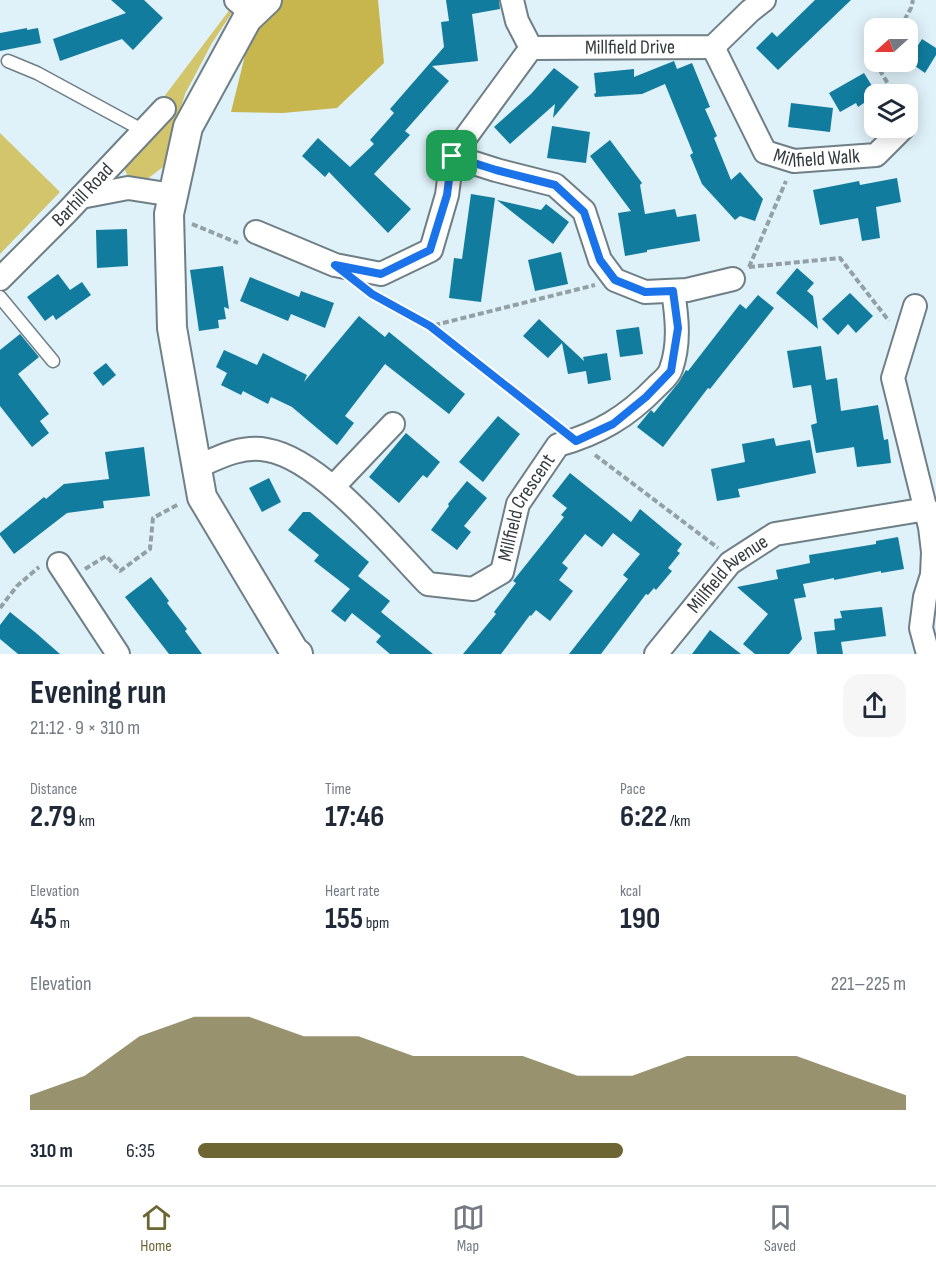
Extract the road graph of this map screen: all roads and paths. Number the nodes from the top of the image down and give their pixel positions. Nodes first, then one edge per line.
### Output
1 (512, 0) edge
2 (764, 0) edge
3 (913, 0) edge
4 (252, 5) edge
5 (906, 18) edge
6 (713, 47) junction
7 (531, 48) junction
8 (8, 61) dead end
9 (164, 109) dead end
10 (144, 131) junction
11 (893, 138) edge
12 (452, 156) junction
13 (794, 161) junction
14 (81, 198) junction
15 (171, 204) junction
16 (256, 232) joint
17 (741, 272) junction
18 (0, 279) edge
19 (615, 280) junction
20 (673, 291) junction
21 (372, 294) dead end
22 (0, 297) edge
23 (915, 306) dead end
24 (430, 326) junction
25 (906, 342) junction
26 (53, 361) dead end
27 (393, 424) dead end
28 (576, 441) junction
29 (197, 467) junction
30 (334, 486) junction
31 (202, 497) junction
32 (927, 509) junction
33 (735, 561) junction
34 (59, 564) junction
35 (0, 608) edge
36 (118, 654) edge
37 (298, 654) edge
38 (656, 654) edge
39 (928, 654) edge

1 - 7 street
2 - 6 street
3 - 5 path
4 - 15 street
6 - 7 street, Millfield Drive
6 - 13 street, Millfield Walk
7 - 12 street
8 - 10 lane
9 - 10 street, Barhill Road
10 - 14 street, Barhill Road
11 - 13 street, Millfield Walk
12 - 16 street
12 - 19 street
13 - 17 path
14 - 15 street
14 - 18 street, Barhill Road
15 - 16 path
15 - 29 street
17 - 20 street
17 - 25 path
19 - 20 street
19 - 24 path
20 - 28 street, Millfield Crescent
21 - 24 path
22 - 26 lane
23 - 25 street
24 - 28 path
25 - 32 street
27 - 30 street
28 - 30 street, Millfield Crescent
28 - 33 path
29 - 30 street, Millfield Crescent
29 - 31 street
31 - 34 path
31 - 37 street
32 - 33 street, Millfield Avenue
32 - 39 street
33 - 38 street, Millfield Avenue
34 - 35 path
34 - 36 street

